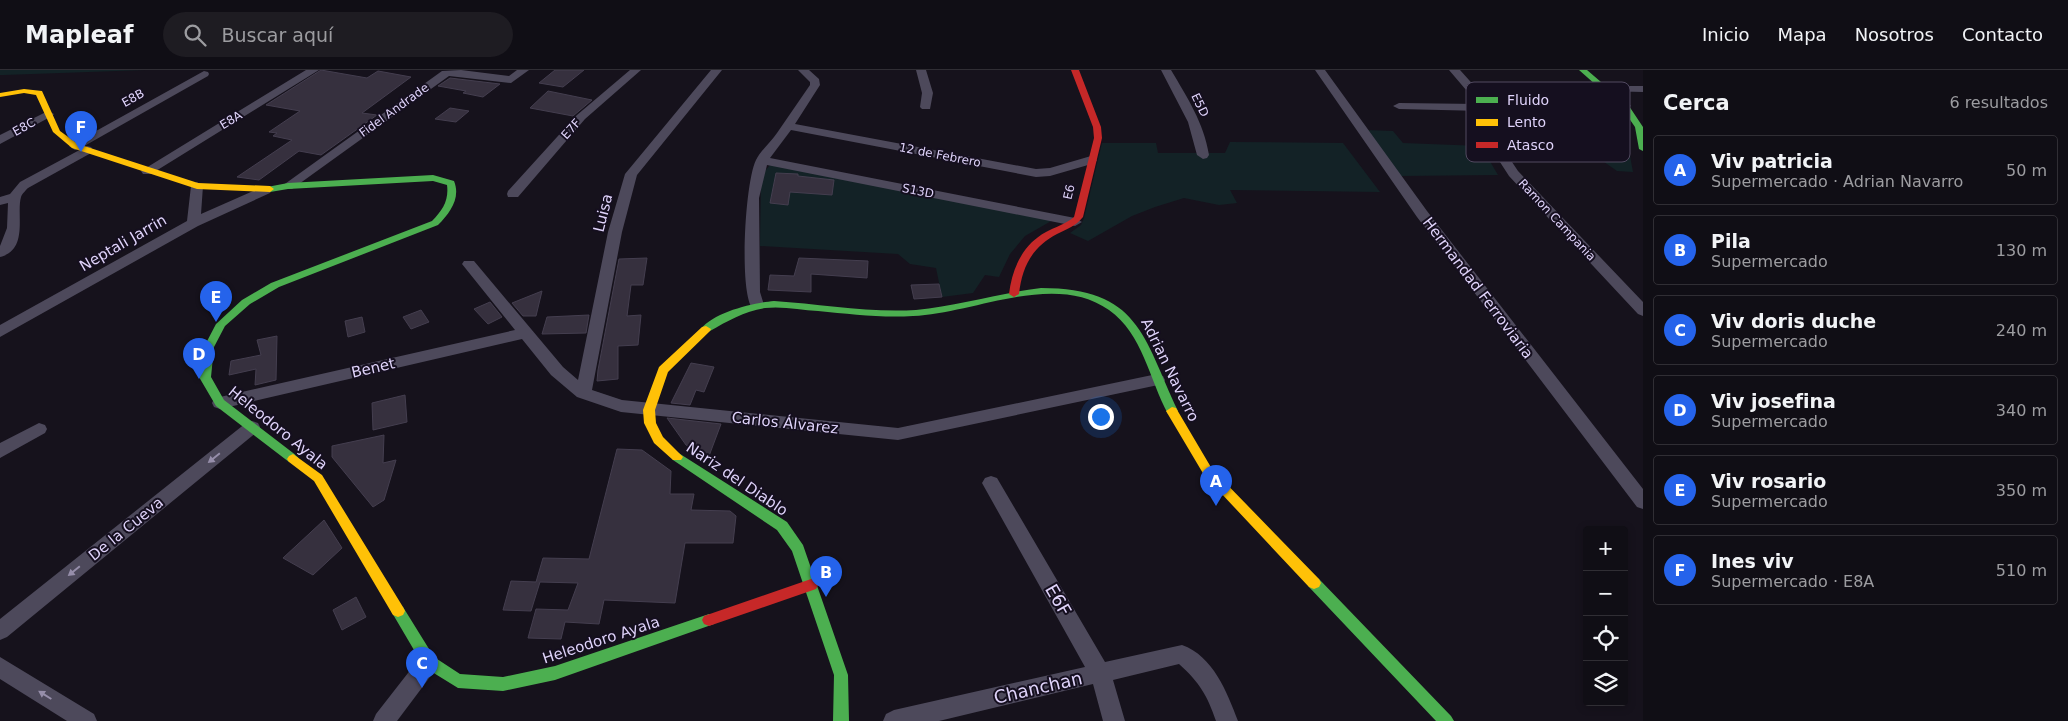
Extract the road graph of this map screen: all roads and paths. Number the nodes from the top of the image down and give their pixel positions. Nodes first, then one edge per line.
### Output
1 (314, 70) edge
2 (524, 70) edge
3 (636, 70) edge
4 (717, 70) edge
5 (803, 70) edge
6 (921, 70) edge
7 (1075, 70) edge
8 (1166, 70) edge
9 (1320, 70) edge
10 (1454, 70) edge
11 (1583, 70) edge
12 (204, 74) dead end
13 (1465, 82) edge
14 (1599, 82) edge
15 (1630, 89) edge
16 (1643, 89) edge
17 (0, 95) edge
18 (1399, 106) dead end
19 (926, 107) dead end
20 (1466, 108) edge
21 (48, 114) junction
22 (1630, 114) edge
23 (788, 126) junction
24 (0, 140) edge
25 (81, 148) junction
26 (1643, 149) edge
27 (1203, 155) dead end
28 (762, 160) junction
29 (1091, 160) junction
30 (1506, 162) edge
31 (148, 170) junction
32 (198, 186) junction
33 (288, 186) junction
34 (266, 190) junction
35 (513, 194) dead end
36 (15, 197) junction
37 (0, 201) edge
38 (1075, 222) junction
39 (193, 223) junction
40 (0, 253) edge
41 (469, 264) dead end
42 (1014, 294) junction
43 (757, 305) junction
44 (1643, 312) edge
45 (0, 332) edge
46 (526, 333) junction
47 (1157, 380) junction
48 (583, 392) junction
49 (220, 404) junction
50 (649, 410) junction
51 (252, 427) junction
52 (39, 429) dead end
53 (0, 451) edge
54 (991, 483) dead end
55 (1643, 502) edge
56 (811, 584) junction
57 (0, 631) edge
58 (430, 662) junction
59 (0, 667) edge
60 (1101, 674) junction
61 (86, 721) edge
62 (384, 721) edge
63 (840, 721) edge
64 (894, 721) edge
65 (1114, 721) edge
66 (1227, 721) edge
67 (1446, 721) edge

1 - 31 street, E8A
2 - 33 street, Fidel Andrade
3 - 35 street, E7F
4 - 48 street, Luisa
5 - 23 street
6 - 19 street
7 - 29 street, E6
8 - 27 street, E5D
9 - 55 street, Hermandad Ferroviaria
10 - 13 street, Ramon Campania
11 - 14 street
12 - 25 street, E8B
15 - 16 street
17 - 21 street, Heleodoro Ayala
18 - 20 street
21 - 24 street, E8C
21 - 25 street, Heleodoro Ayala
22 - 26 street
23 - 28 street
23 - 29 street, 12 de Febrero
25 - 31 street, Heleodoro Ayala
25 - 36 street
28 - 38 street, S13D
28 - 43 street
29 - 38 street, E6
30 - 44 street, Ramon Campania
31 - 32 street, Heleodoro Ayala
32 - 34 street, Heleodoro Ayala
32 - 39 street
33 - 34 street, Heleodoro Ayala
33 - 49 street, Heleodoro Ayala
34 - 39 street, Neptali Jarrin
36 - 37 street
36 - 40 street
38 - 42 street, E6
39 - 45 street, Neptali Jarrin
41 - 46 street, Carlos Álvarez
42 - 43 street, Adrian Navarro
42 - 47 street, Adrian Navarro
43 - 50 street, Adrian Navarro
46 - 48 street, Carlos Álvarez
46 - 49 street, Benet
47 - 50 street, Carlos Álvarez
47 - 67 street, Adrian Navarro
48 - 50 street, Carlos Álvarez
49 - 51 street, Heleodoro Ayala
50 - 56 street, Nariz del Diablo
51 -> 57 street, De la Cueva
51 - 58 street, Heleodoro Ayala
52 - 53 street
54 - 60 street, E6F
56 - 58 street, Heleodoro Ayala
56 - 63 street, Nariz del Diablo
58 - 62 street
61 -> 59 street
60 - 64 street, Chanchan
60 - 65 street, E6F
60 - 66 street, Chanchan

